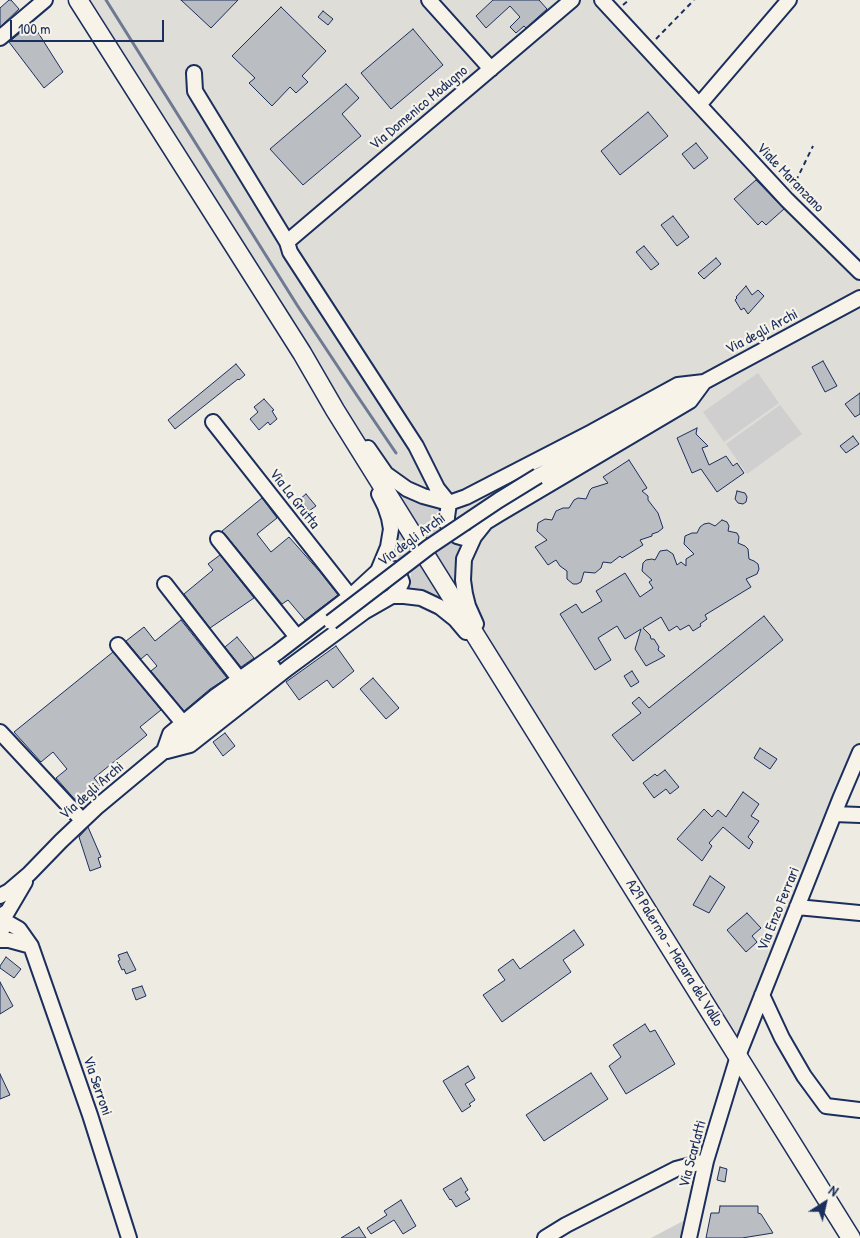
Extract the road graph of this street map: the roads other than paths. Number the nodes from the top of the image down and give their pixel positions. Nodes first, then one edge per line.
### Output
1 (45, 0) edge
2 (78, 0) edge
3 (428, 0) edge
4 (572, 0) edge
5 (602, 0) edge
6 (789, 0) edge
7 (0, 38) edge
8 (491, 69) junction
9 (194, 73) dead end
10 (699, 105) junction
11 (287, 242) junction
12 (860, 272) edge
13 (860, 298) edge
14 (704, 382) junction
15 (335, 410) junction
16 (213, 422) dead end
17 (449, 503) junction
18 (474, 537) junction
19 (218, 539) dead end
20 (378, 571) junction
21 (165, 584) dead end
22 (350, 596) junction
23 (392, 596) junction
24 (297, 637) junction
25 (118, 645) dead end
26 (496, 668) junction
27 (240, 680) junction
28 (183, 723) junction
29 (0, 732) edge
30 (164, 751) junction
31 (860, 752) edge
32 (834, 814) junction
33 (860, 816) edge
34 (82, 820) junction
35 (29, 874) junction
36 (0, 896) edge
37 (797, 907) junction
38 (860, 913) edge
39 (4, 914) edge
40 (0, 934) edge
41 (0, 940) edge
42 (31, 946) junction
43 (762, 995) junction
44 (738, 1056) junction
45 (731, 1079) joint
46 (860, 1110) edge
47 (706, 1161) junction
48 (129, 1238) edge
49 (545, 1238) edge
50 (689, 1238) edge
51 (851, 1238) edge

1 - 7 street
2 - 15 main road, A29 Palermo - Mazara del Vallo
3 - 8 street
4 - 8 street, Via Domenico Modugno
5 - 10 street, Viale Maranzano
6 - 10 street
8 - 11 street, Via Domenico Modugno
9 - 11 street
10 - 12 street, Viale Maranzano
11 - 17 street
13 - 14 street, Via degli Archi
14 - 17 street
14 - 18 street
14 - 30 street, Via degli Archi, bridge
15 - 17 street
15 - 20 street
15 - 26 main road, A29 Palermo - Mazara del Vallo
16 - 22 street, Via La Grutta
17 - 18 street
18 - 26 street
19 - 24 street
20 - 22 street
20 - 23 street
21 - 27 street
22 - 24 street
23 - 26 street
23 - 30 street
24 - 27 street
25 - 28 street
26 - 44 main road, A29 Palermo - Mazara del Vallo
27 - 28 street
28 - 30 street
29 - 34 street
30 - 34 street, Via degli Archi
31 - 32 street, Via Enzo Ferrari
32 - 33 street
32 - 37 street, Via Enzo Ferrari
34 - 35 street, Via degli Archi
35 - 36 street, Via degli Archi
35 - 39 street, Via degli Archi
37 - 38 street
37 - 43 street, Via Enzo Ferrari
39 - 40 street, Via degli Archi
39 - 42 street, Via Serroni
41 - 42 street
42 - 48 street, Via Serroni
43 - 44 street, Via Enzo Ferrari
43 - 46 street
44 - 45 street, Via Enzo Ferrari
44 - 51 main road, A29 Palermo - Mazara del Vallo
45 - 47 street, Via Scarlatti
47 - 49 street
47 - 50 street, Via Scarlatti

